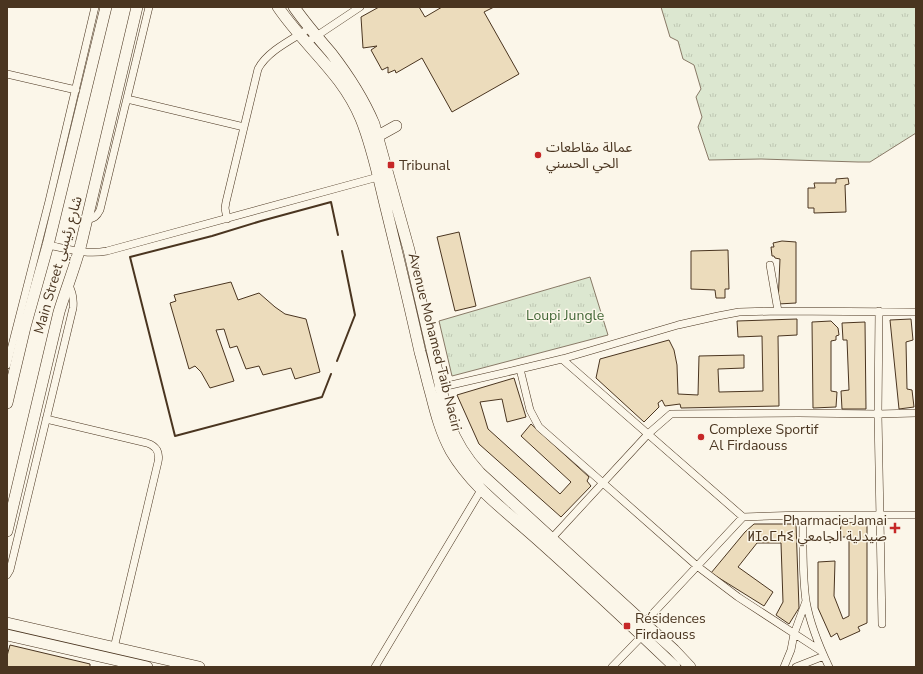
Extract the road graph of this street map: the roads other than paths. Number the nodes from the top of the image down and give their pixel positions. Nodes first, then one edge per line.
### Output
1 (95, 7) edge
2 (106, 7) edge
3 (137, 7) edge
4 (148, 7) edge
5 (278, 7) edge
6 (294, 7) edge
7 (360, 7) edge
8 (313, 32) junction
9 (303, 39) junction
10 (7, 74) edge
11 (76, 90) junction
12 (127, 99) junction
13 (396, 126) dead end
14 (244, 127) junction
15 (378, 136) junction
16 (378, 177) junction
17 (227, 218) junction
18 (87, 219) junction
19 (48, 245) junction
20 (79, 252) junction
21 (770, 265) dead end
22 (68, 284) junction
23 (778, 311) junction
24 (880, 311) junction
25 (916, 312) edge
26 (562, 359) junction
27 (7, 364) edge
28 (520, 370) junction
29 (435, 388) junction
30 (7, 403) edge
31 (916, 413) edge
32 (878, 414) junction
33 (46, 419) junction
34 (648, 434) junction
35 (603, 483) junction
36 (481, 490) junction
37 (803, 515) junction
38 (880, 515) junction
39 (916, 515) edge
40 (743, 517) junction
41 (7, 531) edge
42 (552, 538) junction
43 (697, 566) junction
44 (7, 575) edge
45 (806, 600) junction
46 (7, 623) edge
47 (644, 623) junction
48 (882, 624) dead end
49 (794, 634) junction
50 (7, 635) edge
51 (642, 636) junction
52 (114, 648) junction
53 (822, 653) junction
54 (147, 667) edge
55 (199, 667) edge
56 (375, 667) edge
57 (612, 667) edge
58 (675, 667) edge
59 (690, 667) edge
60 (784, 667) edge
61 (796, 667) edge
62 (829, 667) edge

1 - 11 street
2 - 19 street, Main Street شارع رئيسي
3 - 18 street, Main Street شارع رئيسي
4 - 12 street
5 - 9 street, Avenue Mohamed Taib Naciri
6 - 8 street, Avenue Mohamed Taib Naciri
7 - 8 street
8 - 9 street
8 - 15 street, Avenue Mohamed Taib Naciri
9 - 14 street
9 - 16 street, Avenue Mohamed Taib Naciri
10 - 11 street
11 - 27 street
12 - 14 street
12 - 18 street
13 - 15 street
14 - 17 street
15 - 29 street, Avenue Mohamed Taib Naciri
16 - 17 street
16 - 29 street, Avenue Mohamed Taib Naciri
17 - 20 street
18 - 20 street, Main Street شارع رئيسي
19 - 20 street
19 - 30 street, Main Street شارع رئيسي
20 - 22 street, Main Street شارع رئيسي
21 - 23 street
22 - 33 street
22 - 41 street, Main Street شارع رئيسي
23 - 24 street
23 - 26 street
24 - 25 street
24 - 32 street
26 - 28 street
26 - 34 street
28 - 29 street
28 - 35 street
29 - 36 street, Avenue Mohamed Taib Naciri
29 - 42 street, Avenue Mohamed Taib Naciri
31 - 32 street
32 - 34 street
32 - 38 street
33 - 44 street
33 - 52 street
34 - 35 street
34 - 40 street
35 - 42 street
35 - 43 street
36 - 51 street, Avenue Mohamed Taib Naciri
36 - 56 street
37 - 38 street
37 - 40 street
37 - 45 street
38 - 39 street
38 - 48 street
40 - 43 street
42 - 47 street, Avenue Mohamed Taib Naciri
43 - 47 street
43 - 49 street
45 - 49 street
45 - 53 street
46 - 52 street
47 - 59 street, Avenue Mohamed Taib Naciri
49 - 53 street
49 - 60 street
50 - 54 street
51 - 57 street
51 - 58 street, Avenue Mohamed Taib Naciri
52 - 55 street
53 - 61 street
53 - 62 street

